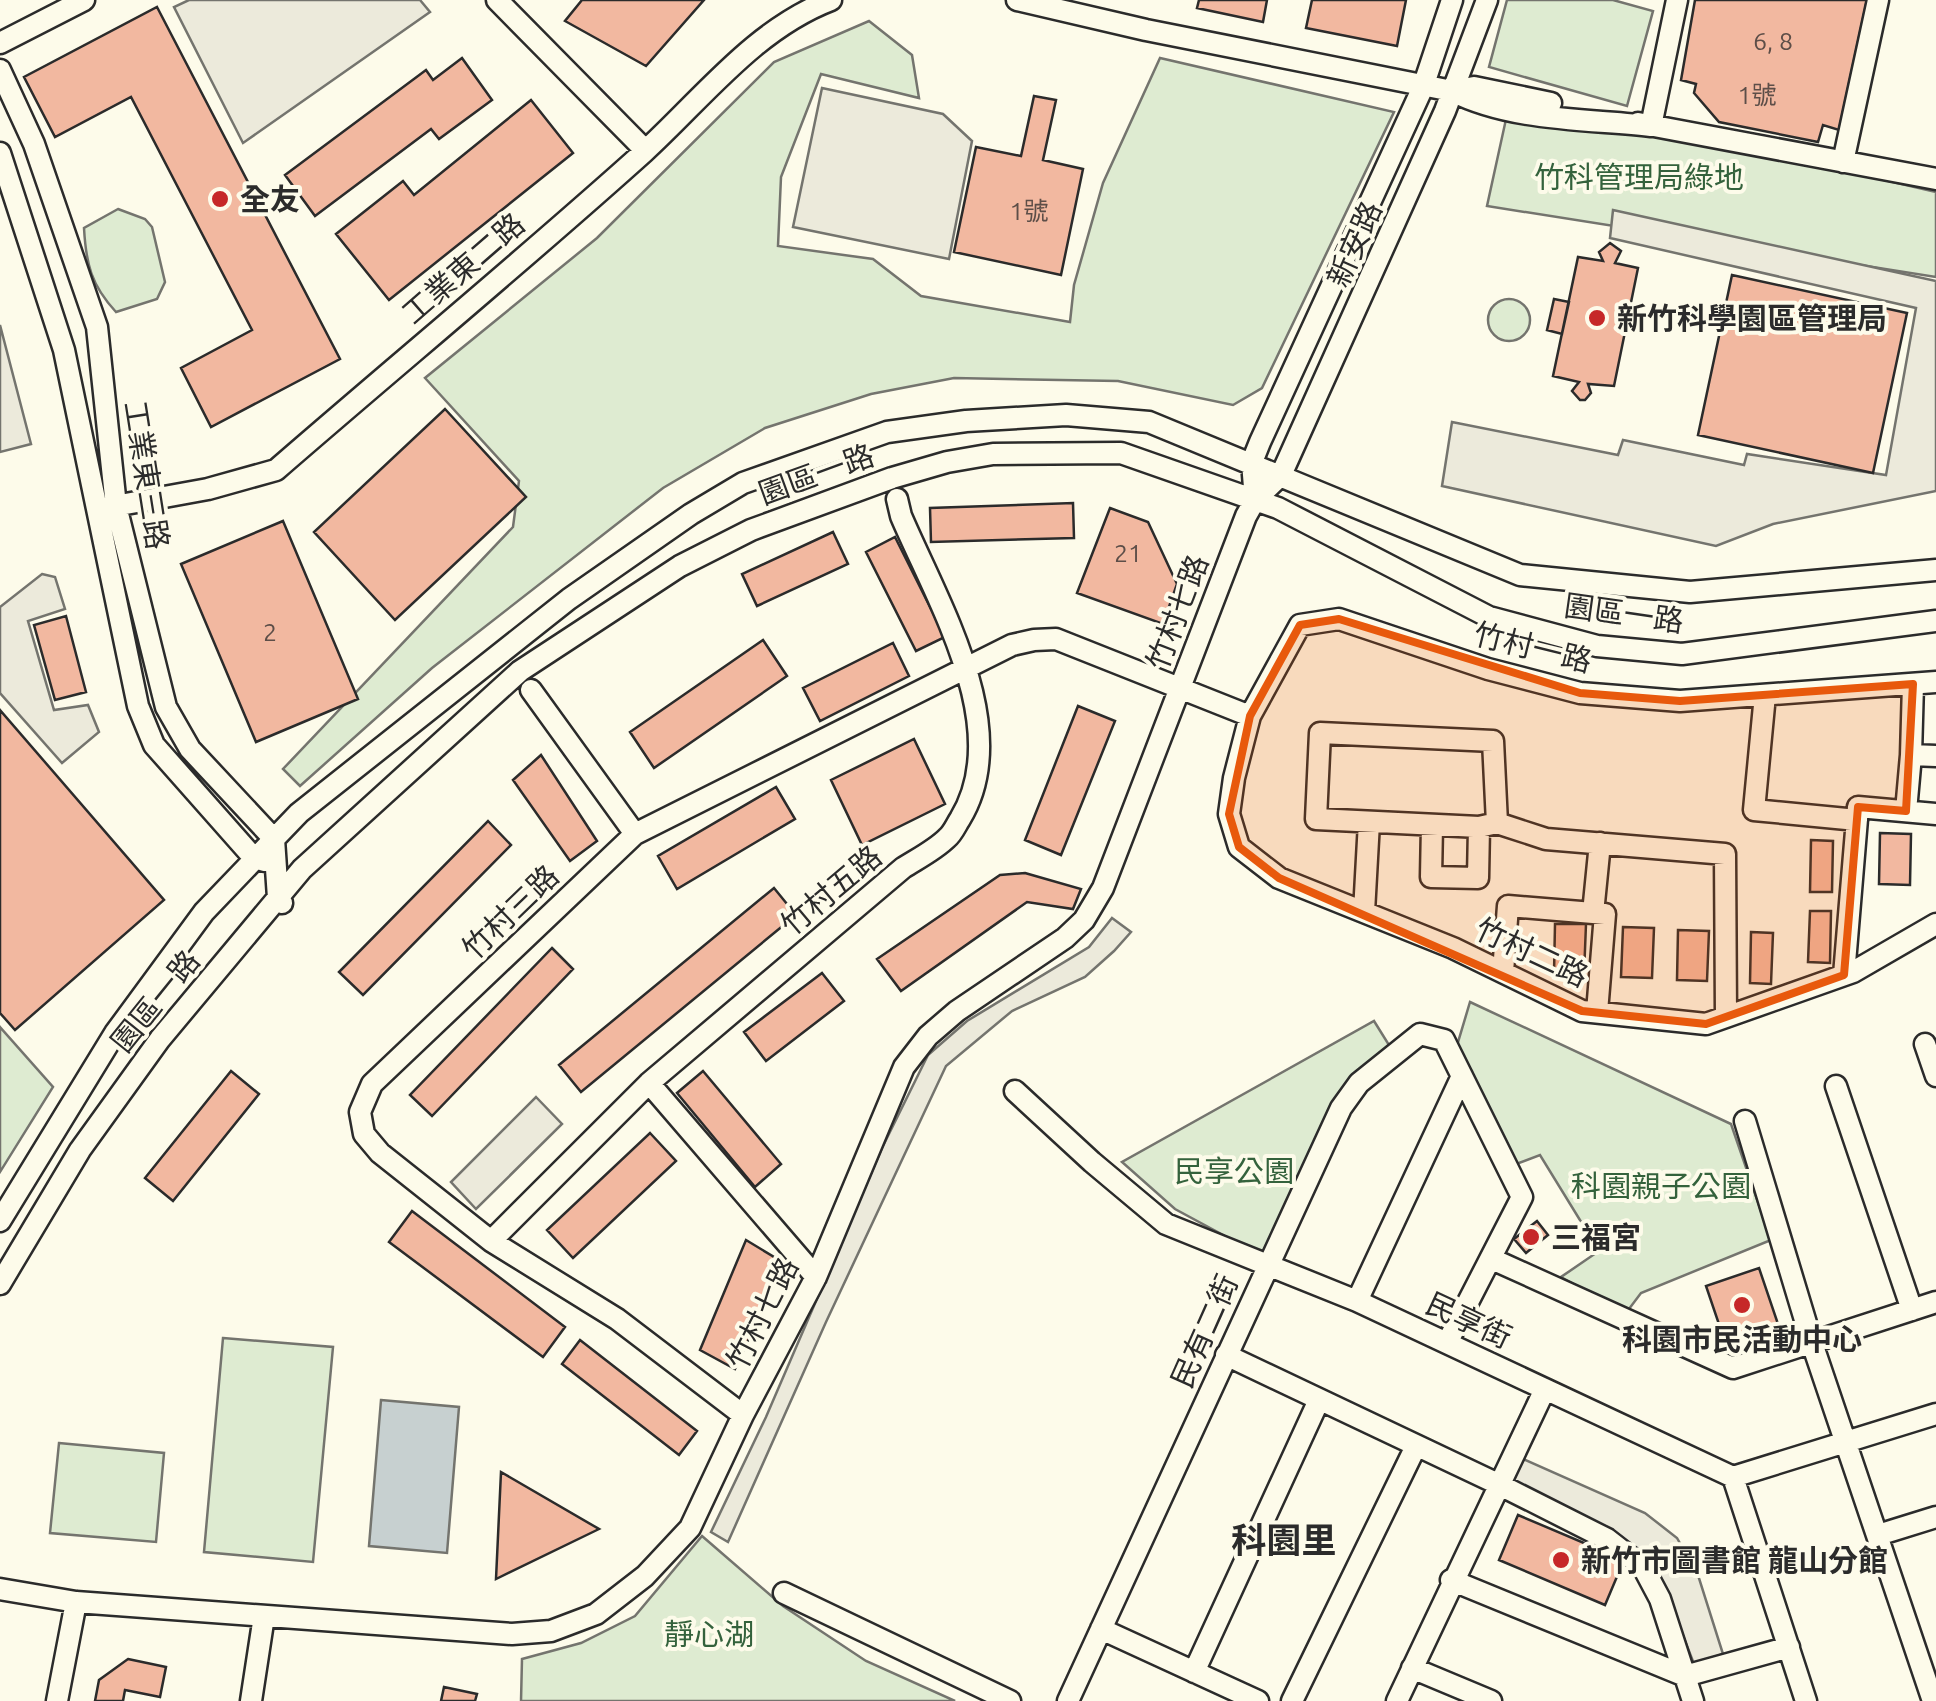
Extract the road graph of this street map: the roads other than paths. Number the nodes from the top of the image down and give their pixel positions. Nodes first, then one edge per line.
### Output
1 (84, 0) edge
2 (497, 0) edge
3 (831, 0) edge
4 (1017, 0) edge
5 (1452, 0) edge
6 (1487, 0) edge
7 (1677, 0) edge
8 (1878, 0) edge
9 (0, 43) edge
10 (0, 70) edge
11 (1423, 87) junction
12 (1452, 91) junction
13 (1652, 126) junction
14 (645, 150) junction
15 (0, 153) edge
16 (1843, 162) junction
17 (1936, 179) edge
18 (10, 217) edge
19 (1252, 462) junction
20 (1282, 475) junction
21 (897, 498) dead end
22 (107, 507) junction
23 (1251, 508) junction
24 (1936, 570) edge
25 (1936, 622) edge
26 (967, 669) junction
27 (1936, 682) edge
28 (1913, 684) junction
29 (1180, 688) junction
30 (530, 690) dead end
31 (1764, 695) junction
32 (1250, 716) junction
33 (187, 744) junction
34 (1911, 755) junction
35 (1936, 756) edge
36 (170, 763) junction
37 (1906, 811) junction
38 (1936, 814) edge
39 (1856, 820) junction
40 (1369, 822) junction
41 (1432, 825) junction
42 (1488, 825) junction
43 (634, 834) junction
44 (274, 838) junction
45 (1600, 844) junction
46 (254, 858) junction
47 (276, 863) junction
48 (312, 869) junction
49 (282, 903) junction
50 (1364, 912) junction
51 (1593, 913) junction
52 (1936, 924) edge
53 (1502, 972) junction
54 (1844, 975) junction
55 (1597, 1012) junction
56 (1726, 1017) junction
57 (1926, 1044) dead end
58 (1462, 1076) junction
59 (1936, 1076) edge
60 (650, 1083) junction
61 (1836, 1086) dead end
62 (1015, 1090) dead end
63 (1744, 1121) dead end
64 (0, 1221) edge
65 (491, 1240) junction
66 (1492, 1259) junction
67 (1267, 1264) junction
68 (816, 1277) junction
69 (0, 1284) edge
70 (1357, 1301) junction
71 (1936, 1302) edge
72 (1912, 1310) junction
73 (1446, 1343) junction
74 (1812, 1343) junction
75 (1226, 1355) junction
76 (1544, 1388) junction
77 (1319, 1400) junction
78 (1936, 1414) edge
79 (743, 1415) junction
80 (1845, 1443) junction
81 (1416, 1446) junction
82 (1734, 1477) junction
83 (1498, 1484) junction
84 (1936, 1517) edge
85 (1878, 1536) junction
86 (1452, 1580) junction
87 (0, 1590) edge
88 (784, 1593) dead end
89 (76, 1602) junction
90 (264, 1616) junction
91 (1101, 1629) junction
92 (1789, 1648) junction
93 (1412, 1668) junction
94 (1194, 1672) junction
95 (1684, 1676) junction
96 (57, 1701) edge
97 (252, 1701) edge
98 (1010, 1701) edge
99 (1068, 1701) edge
100 (1258, 1701) edge
101 (1292, 1701) edge
102 (1397, 1701) edge
103 (1491, 1701) edge
104 (1693, 1701) edge
105 (1806, 1701) edge
106 (1933, 1701) edge

1 - 9 street
2 - 14 street
3 - 14 street, 工業東二路
4 - 11 street
5 - 11 street, 新安路
6 - 12 street, 新安路
7 - 13 street
8 - 16 street
10 - 22 street, 工業東三路
11 - 12 street
11 - 19 street, 新安路
12 - 13 street
12 - 20 street, 新安路
13 - 16 street
14 - 22 street, 工業東二路
15 - 18 street, 工業東三路
16 - 17 street
18 - 22 street, 工業東三路
19 - 20 street, 園區一路
19 - 23 street, 新安路
19 - 44 street, 園區一路
20 - 23 street, 新安路
20 - 24 street, 園區一路
21 - 26 street, 竹村五路
22 - 33 street, 工業東三路
22 - 36 street, 工業東三路
23 - 25 street, 園區一路
23 - 29 street, 竹村七路
23 - 48 street, 園區一路
26 - 29 street, 竹村三路
26 - 43 street, 竹村三路
26 - 60 street, 竹村五路
27 - 28 street, 竹村一路
28 - 31 street, 竹村一路
28 - 34 street
29 - 32 street
29 - 68 street, 竹村七路
30 - 43 street
31 - 32 street, 竹村一路
31 - 39 street
32 - 50 street, 竹村二路
33 - 36 street
33 - 44 street, 工業東三路
34 - 35 street
34 - 37 street
36 - 46 street, 工業東三路
37 - 38 street
37 - 39 street
39 - 54 street
40 - 41 street
40 - 42 street
40 - 50 street
41 - 42 street
41 - 42 street
42 - 45 street
43 - 65 street, 竹村三路
44 - 46 street, 園區一路
44 - 47 street
45 - 51 street
45 - 56 street
46 - 47 street
46 - 64 street, 園區一路
47 - 48 street
47 - 49 street
48 - 49 street, 園區一路
49 - 69 street, 園區一路
50 - 53 street, 竹村二路
51 - 53 street
51 - 55 street
52 - 54 street, 竹村二路
53 - 55 street, 竹村二路
54 - 56 street, 竹村二路
55 - 56 street, 竹村二路
57 - 59 street
58 - 66 street
58 - 67 street, 民有二街
58 - 70 street
60 - 65 street, 竹村五路
60 - 68 street
61 - 72 street
62 - 67 street, 民享街
63 - 74 street
65 - 79 street, 竹村三路
66 - 73 street
66 - 74 street
67 - 70 street, 民享街
67 - 75 street, 民有二街
68 - 79 street, 竹村七路
70 - 73 street, 民享街
71 - 72 street
72 - 74 street
73 - 76 street, 民享街
74 - 80 street
75 - 77 street
75 - 91 street, 民有二街
76 - 82 street, 民享街
76 - 83 street
77 - 81 street
77 - 94 street
78 - 80 street
79 - 90 street, 竹村七路
80 - 82 street
80 - 85 street
81 - 83 street
81 - 101 street
82 - 92 street
83 - 86 street
83 - 95 street
84 - 85 street
85 - 106 street
86 - 93 street
86 - 95 street
87 - 89 street, 竹村七路
88 - 98 street
89 - 90 street, 竹村七路
89 - 96 street
90 - 97 street
91 - 94 street
91 - 99 street, 民有二街
92 - 95 street
92 - 105 street
93 - 102 street
93 - 103 street
94 - 100 street
95 - 104 street

